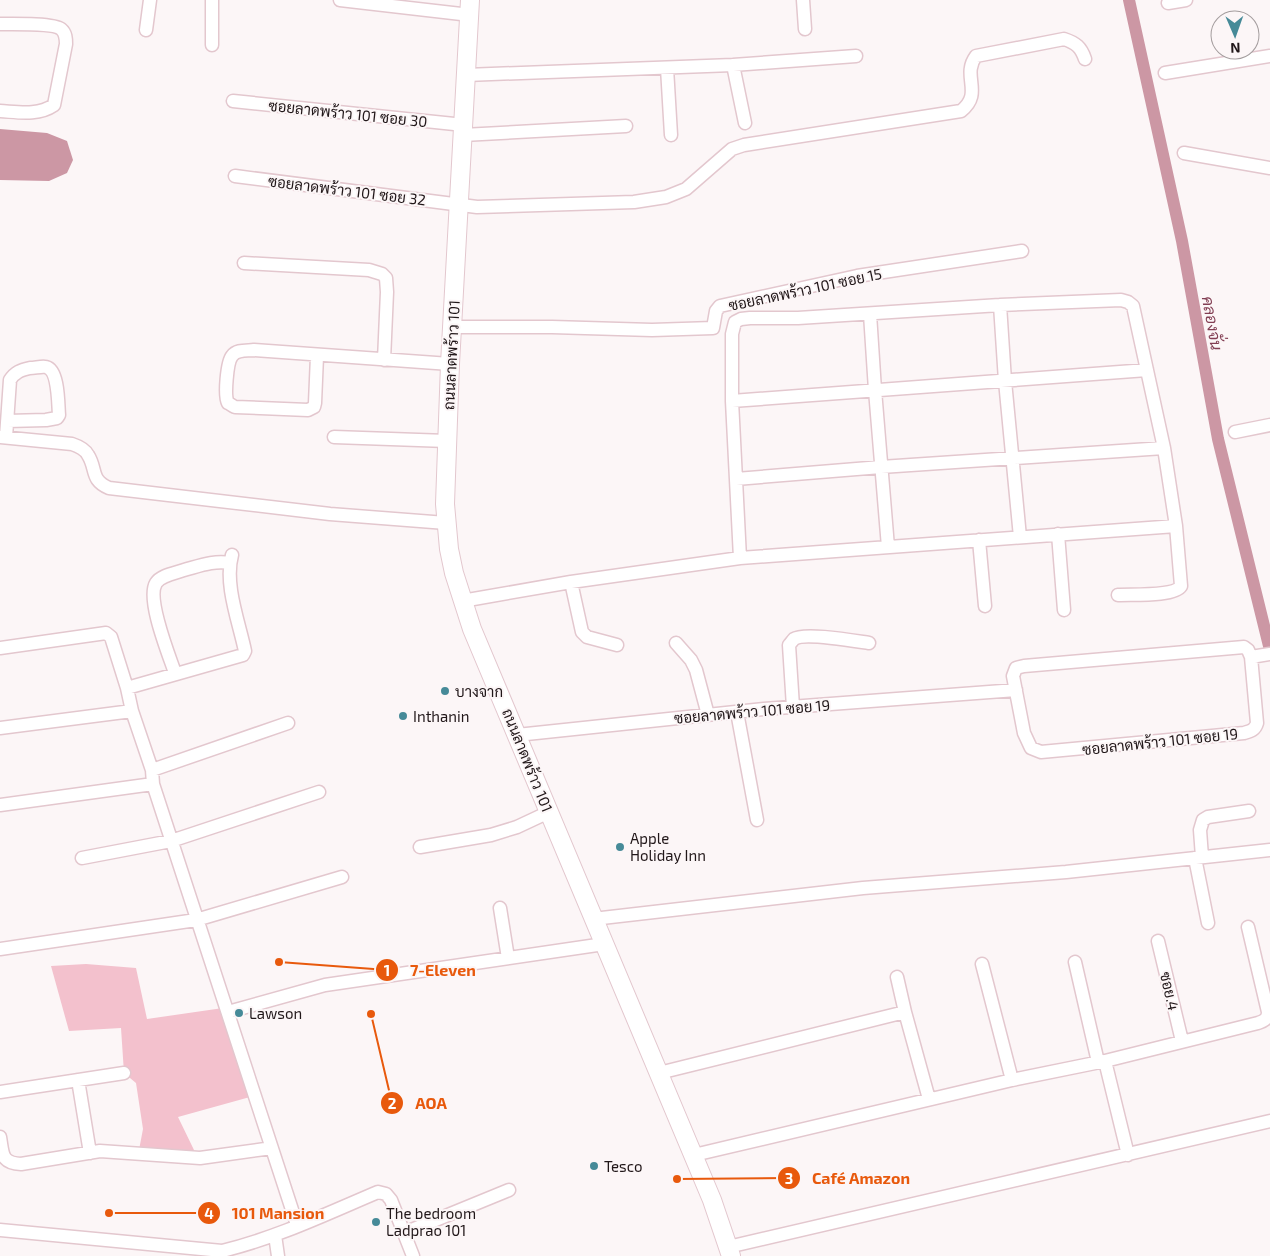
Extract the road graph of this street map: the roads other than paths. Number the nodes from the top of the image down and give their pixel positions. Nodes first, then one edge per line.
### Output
1 (150, 0) edge
2 (212, 0) edge
3 (340, 0) edge
4 (803, 0) edge
5 (1186, 0) edge
6 (1168, 2) dead end
7 (470, 8) edge
8 (0, 24) edge
9 (805, 29) dead end
10 (146, 30) dead end
11 (212, 44) dead end
12 (856, 56) dead end
13 (1270, 56) edge
14 (1085, 59) dead end
15 (733, 65) junction
16 (667, 68) junction
17 (1165, 73) dead end
18 (466, 75) junction
19 (233, 101) dead end
20 (0, 111) edge
21 (745, 123) dead end
22 (626, 126) dead end
23 (463, 130) junction
24 (671, 135) dead end
25 (1184, 153) dead end
26 (1270, 168) edge
27 (235, 176) dead end
28 (459, 205) junction
29 (1022, 251) dead end
30 (244, 263) dead end
31 (1000, 305) junction
32 (870, 314) junction
33 (452, 327) junction
34 (317, 356) junction
35 (384, 360) junction
36 (450, 364) junction
37 (1147, 370) junction
38 (1005, 381) junction
39 (875, 390) junction
40 (732, 401) junction
41 (7, 421) junction
42 (1270, 425) edge
43 (1235, 432) dead end
44 (334, 436) dead end
45 (3, 437) edge
46 (448, 441) junction
47 (1164, 448) junction
48 (1013, 458) junction
49 (881, 467) junction
50 (736, 479) junction
51 (446, 523) junction
52 (1176, 526) junction
53 (1058, 534) junction
54 (1020, 537) junction
55 (979, 540) junction
56 (888, 547) junction
57 (740, 558) junction
58 (571, 582) junction
59 (1118, 595) dead end
60 (462, 601) junction
61 (985, 606) dead end
62 (1064, 610) dead end
63 (676, 643) dead end
64 (868, 643) dead end
65 (617, 645) dead end
66 (0, 648) edge
67 (1270, 654) edge
68 (1251, 657) junction
69 (175, 673) junction
70 (127, 688) junction
71 (1016, 690) junction
72 (793, 707) junction
73 (132, 712) junction
74 (737, 712) junction
75 (708, 715) junction
76 (288, 723) dead end
77 (0, 728) edge
78 (517, 735) junction
79 (152, 770) junction
80 (153, 784) junction
81 (318, 792) dead end
82 (0, 805) edge
83 (1249, 811) dead end
84 (549, 812) junction
85 (757, 820) dead end
86 (172, 840) junction
87 (420, 847) dead end
88 (1270, 850) edge
89 (1198, 857) junction
90 (82, 858) dead end
91 (342, 877) dead end
92 (500, 908) dead end
93 (593, 919) junction
94 (196, 920) junction
95 (1208, 923) dead end
96 (1248, 927) dead end
97 (1158, 942) dead end
98 (604, 944) junction
99 (0, 949) edge
100 (508, 958) junction
101 (1075, 962) dead end
102 (982, 964) dead end
103 (897, 977) dead end
104 (228, 1012) junction
105 (905, 1012) junction
106 (1182, 1041) junction
107 (1102, 1062) junction
108 (124, 1073) dead end
109 (659, 1073) junction
110 (78, 1080) junction
111 (1012, 1080) junction
112 (0, 1092) edge
113 (929, 1099) junction
114 (1270, 1121) edge
115 (0, 1137) edge
116 (272, 1148) junction
117 (90, 1153) junction
118 (694, 1155) junction
119 (1128, 1155) junction
120 (509, 1190) dead end
121 (297, 1226) junction
122 (0, 1230) edge
123 (404, 1233) junction
124 (275, 1235) junction
125 (241, 1251) edge
126 (730, 1252) edge
127 (278, 1256) edge
128 (413, 1256) edge

1 - 10 street
2 - 11 street
3 - 7 street
4 - 9 street
5 - 6 street
7 - 18 street, ถนนลาดพร้าว 101
8 - 20 street
12 - 15 street
13 - 17 street
14 - 28 street, ซอยลาดพร้าว 101 ซอย 32
15 - 16 street
15 - 21 street
16 - 18 street
16 - 24 street
18 - 23 street, ถนนลาดพร้าว 101
19 - 23 street, ซอยลาดพร้าว 101 ซอย 30
22 - 23 street, ซอยลาดพร้าว 101 ซอย 30
23 - 28 street, ถนนลาดพร้าว 101
25 - 26 street
27 - 28 street, ซอยลาดพร้าว 101 ซอย 32
28 - 33 street, ถนนลาดพร้าว 101
29 - 33 street, ซอยลาดพร้าว 101 ซอย 15
30 - 35 street
31 - 32 street
31 - 37 street
31 - 38 street
32 - 39 street
32 - 40 street
33 - 36 street, ถนนลาดพร้าว 101
34 - 34 street
34 - 35 street
35 - 36 street
36 - 46 street, ถนนลาดพร้าว 101
37 - 38 street
37 - 47 street
38 - 39 street
38 - 48 street
39 - 40 street
39 - 49 street
40 - 50 street
41 - 41 street
41 - 45 street
42 - 43 street
44 - 46 street
45 - 51 street
46 - 51 street, ถนนลาดพร้าว 101
47 - 48 street
47 - 52 street
48 - 49 street
48 - 54 street
49 - 50 street
49 - 56 street
50 - 57 street
51 - 60 street, ถนนลาดพร้าว 101
52 - 53 street
52 - 59 street
53 - 54 street
53 - 62 street
54 - 55 street
55 - 56 street
55 - 61 street
56 - 57 street
57 - 58 street
58 - 60 street
58 - 65 street
60 - 78 street, ถนนลาดพร้าว 101
63 - 75 street
64 - 72 street
66 - 70 street
67 - 68 street
68 - 71 street, ซอยลาดพร้าว 101 ซอย 19
68 - 71 street, ซอยลาดพร้าว 101 ซอย 19
69 - 69 street
69 - 70 street
70 - 73 street
71 - 72 street, ซอยลาดพร้าว 101 ซอย 19
72 - 74 street, ซอยลาดพร้าว 101 ซอย 19
73 - 77 street
73 - 79 street
74 - 75 street, ซอยลาดพร้าว 101 ซอย 19
74 - 85 street
75 - 78 street, ซอยลาดพร้าว 101 ซอย 19
76 - 79 street
78 - 84 street, ถนนลาดพร้าว 101
79 - 80 street
80 - 82 street
80 - 86 street
81 - 86 street
83 - 89 street
84 - 87 street
84 - 93 street, ถนนลาดพร้าว 101
86 - 90 street
86 - 94 street
88 - 89 street
89 - 93 street
89 - 95 street
91 - 94 street
92 - 100 street
93 - 98 street, ถนนลาดพร้าว 101
94 - 99 street
94 - 104 street
96 - 106 street
97 - 106 street, ซอย.4
98 - 100 street
98 - 109 street, ถนนลาดพร้าว 101
100 - 104 street
101 - 107 street
102 - 111 street
103 - 105 street
104 - 116 street
105 - 109 street
105 - 113 street
106 - 107 street
107 - 111 street
107 - 119 street
108 - 110 street
109 - 118 street, ถนนลาดพร้าว 101
110 - 112 street
110 - 117 street
111 - 113 street
113 - 118 street
114 - 119 street
115 - 117 street
116 - 117 street
116 - 121 street
118 - 126 street, ถนนลาดพร้าว 101
119 - 126 street
120 - 123 street
121 - 123 street
121 - 124 street
122 - 125 street
123 - 128 street
124 - 125 street
124 - 127 street

